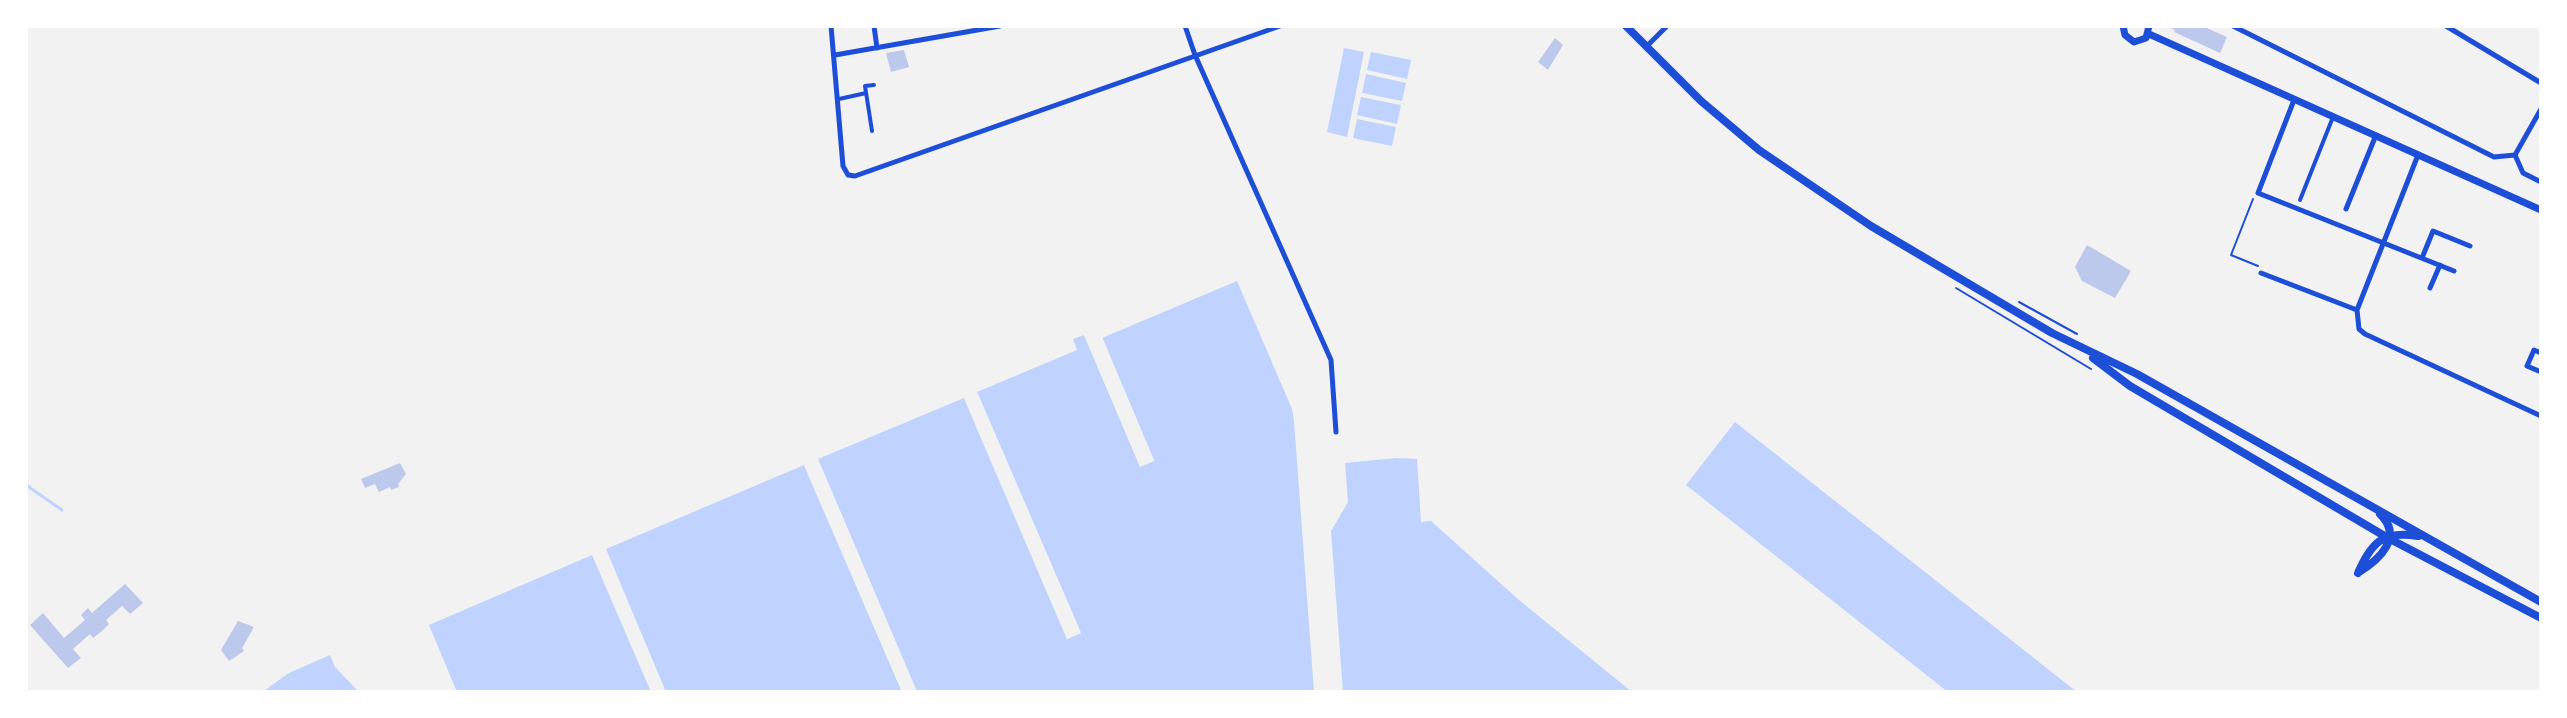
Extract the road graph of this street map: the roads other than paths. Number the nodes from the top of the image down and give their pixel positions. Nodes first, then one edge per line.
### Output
1 (831, 26) edge
2 (874, 26) edge
3 (1000, 26) edge
4 (1185, 26) edge
5 (1280, 26) edge
6 (1626, 26) edge
7 (1667, 26) edge
8 (2123, 26) edge
9 (2233, 26) edge
10 (2446, 26) edge
11 (1260, 30) edge
12 (2149, 30) edge
13 (877, 48) junction
14 (1645, 48) junction
15 (835, 55) junction
16 (1195, 55) junction
17 (2541, 83) edge
18 (874, 85) dead end
19 (866, 93) junction
20 (839, 99) junction
21 (2294, 100) junction
22 (2541, 109) edge
23 (2333, 117) junction
24 (872, 131) dead end
25 (2376, 135) junction
26 (2419, 154) junction
27 (2515, 155) junction
28 (2541, 182) edge
29 (2299, 204) junction
30 (2540, 208) edge
31 (2346, 209) dead end
32 (2384, 242) junction
33 (2470, 246) dead end
34 (2422, 258) junction
35 (2440, 265) junction
36 (2262, 270) road end
37 (2454, 271) dead end
38 (2430, 288) dead end
39 (2357, 310) junction
40 (2080, 348) junction
41 (2541, 353) edge
42 (2541, 372) edge
43 (2541, 416) edge
44 (1336, 432) dead end
45 (2373, 508) junction
46 (2423, 537) junction
47 (2388, 538) junction
48 (2541, 602) edge
49 (2541, 618) edge

1 - 15 street
2 - 13 street
3 - 13 street
4 - 16 street
5 - 11 street
6 - 14 main road
7 - 14 street
8 - 12 main road
9 - 27 street
10 - 17 street
11 - 16 street
12 - 21 main road
13 - 15 street
14 - 40 main road
15 - 20 street
16 - 20 street
16 - 44 street
18 - 19 street
19 - 20 street
19 - 24 street
21 - 23 main road
21 - 29 street
22 - 27 street
23 - 25 main road
23 - 29 street
25 - 26 main road
25 - 31 street
26 - 30 main road
26 - 32 street
27 - 28 street
29 - 32 street
32 - 34 street
32 - 39 street
33 - 34 street
34 - 35 street
35 - 37 street
35 - 38 street
36 - 39 street
39 - 43 street
40 - 45 main road
40 - 47 main road
41 - 42 street
45 - 46 main road
45 - 47 main road
46 - 47 main road
46 - 48 main road
47 - 49 main road

